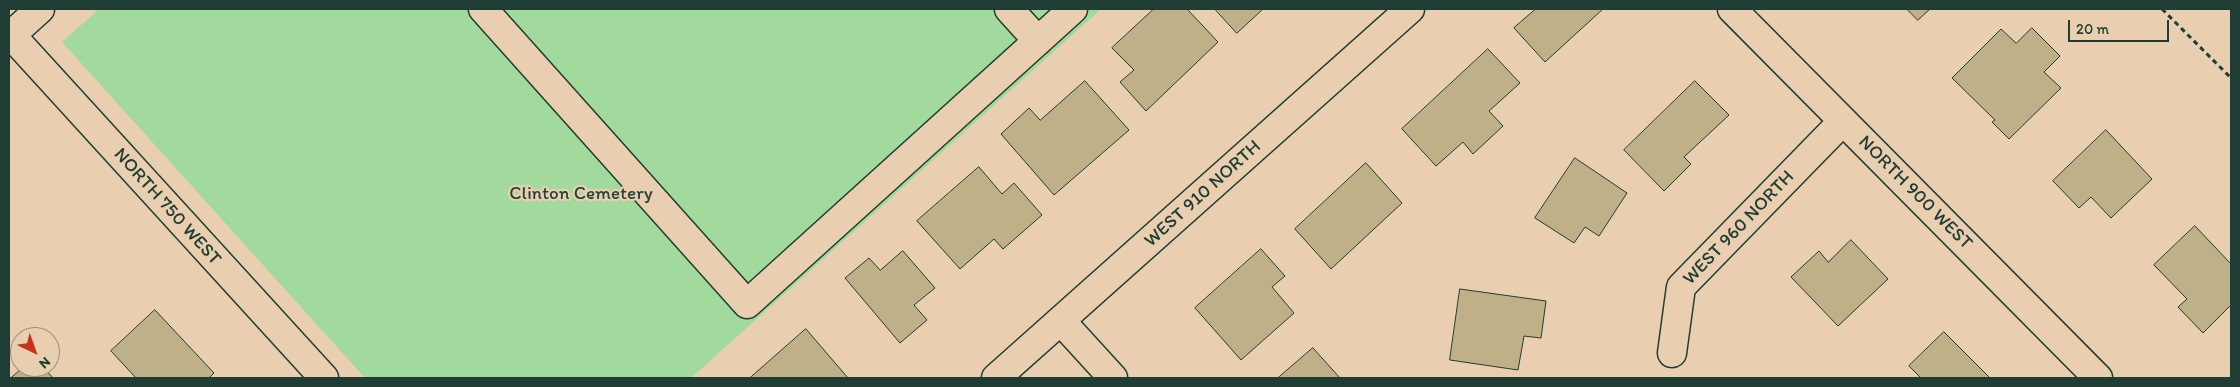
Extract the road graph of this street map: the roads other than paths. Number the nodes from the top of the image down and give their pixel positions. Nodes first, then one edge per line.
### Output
1 (40, 9) edge
2 (483, 9) edge
3 (1009, 9) edge
4 (1073, 9) edge
5 (1410, 9) edge
6 (1732, 9) edge
7 (10, 36) edge
8 (1038, 41) junction
9 (1843, 121) junction
10 (1061, 321) junction
11 (1672, 354) dead end
12 (324, 378) edge
13 (996, 378) edge
14 (1113, 378) edge
15 (2098, 378) edge

1 - 7 street
2 - 8 street
3 - 8 street
4 - 8 street
5 - 10 street, WEST 910 NORTH
6 - 9 street, NORTH 900 WEST
7 - 12 street, NORTH 750 WEST
9 - 11 street, WEST 960 NORTH
9 - 15 street, NORTH 900 WEST
10 - 13 street, WEST 910 NORTH
10 - 14 street

